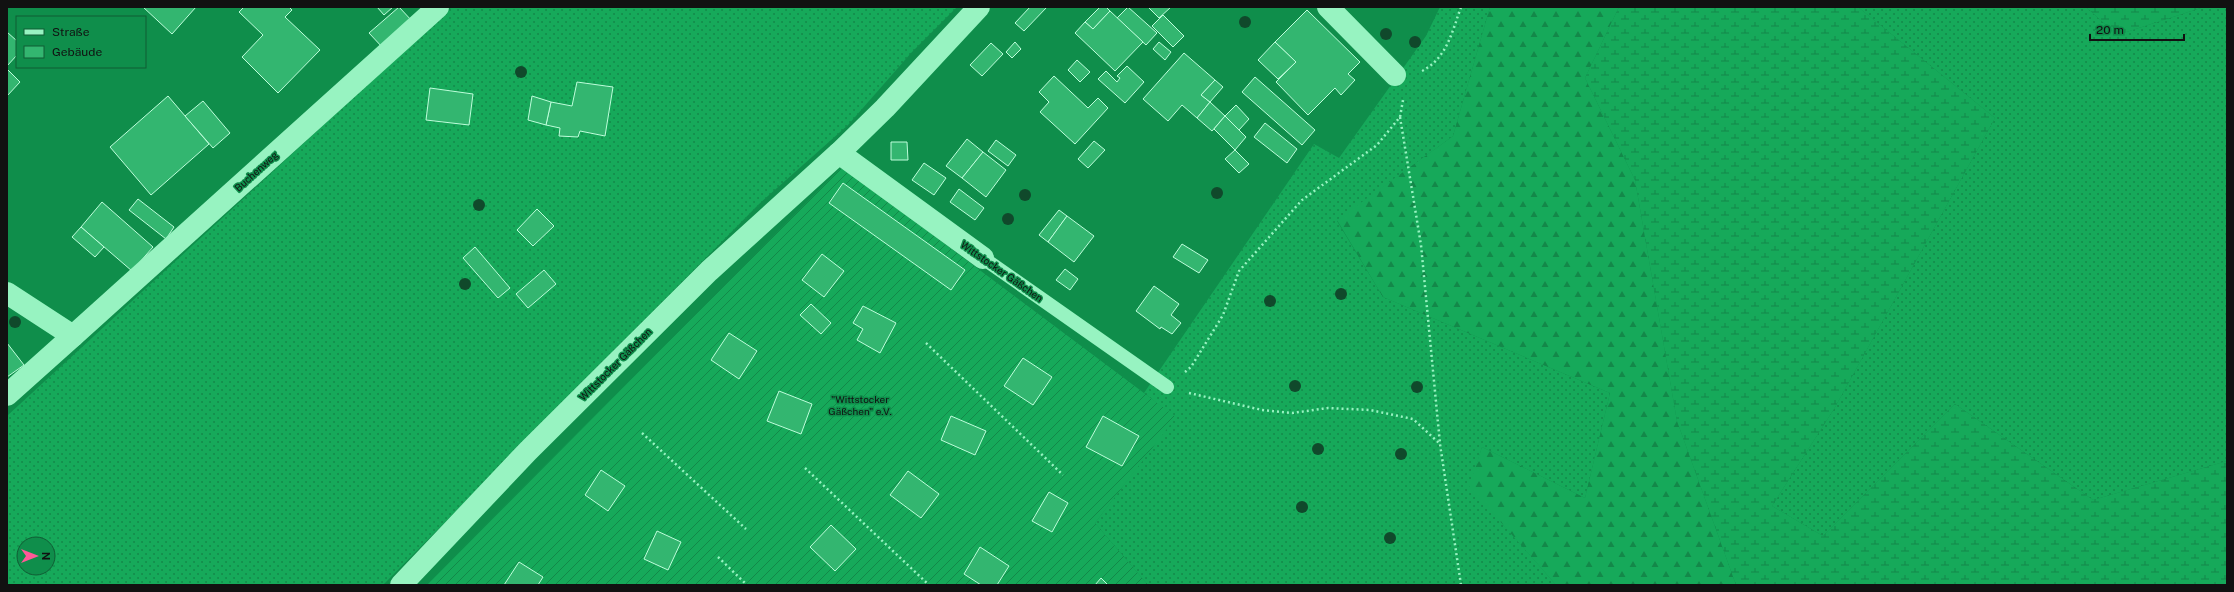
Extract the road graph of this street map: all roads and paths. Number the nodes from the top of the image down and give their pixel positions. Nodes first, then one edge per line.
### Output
1 (438, 7) edge
2 (979, 7) edge
3 (1328, 7) edge
4 (1461, 7) edge
5 (1395, 75) junction
6 (1400, 117) junction
7 (839, 153) junction
8 (984, 258) joint
9 (7, 293) edge
10 (73, 336) junction
11 (926, 343) dead end
12 (1167, 387) junction
13 (7, 395) edge
14 (642, 433) dead end
15 (1440, 444) junction
16 (805, 468) dead end
17 (1063, 475) dead end
18 (746, 529) dead end
19 (718, 557) dead end
20 (401, 585) edge
21 (747, 585) edge
22 (929, 585) edge
23 (1461, 585) edge

1 - 10 street, Buchenweg
2 - 7 street, Wittstocker Gäßchen
3 - 5 street
4 - 5 path
5 - 6 path
6 - 12 path
6 - 15 path
7 - 8 street, Wittstocker Gäßchen
7 - 20 street, Wittstocker Gäßchen
8 - 12 lane, Wittstocker Gäßchen
9 - 10 street
10 - 13 street, Buchenweg
11 - 17 path
12 - 15 path
14 - 18 path
15 - 23 path
16 - 22 path
19 - 21 path

